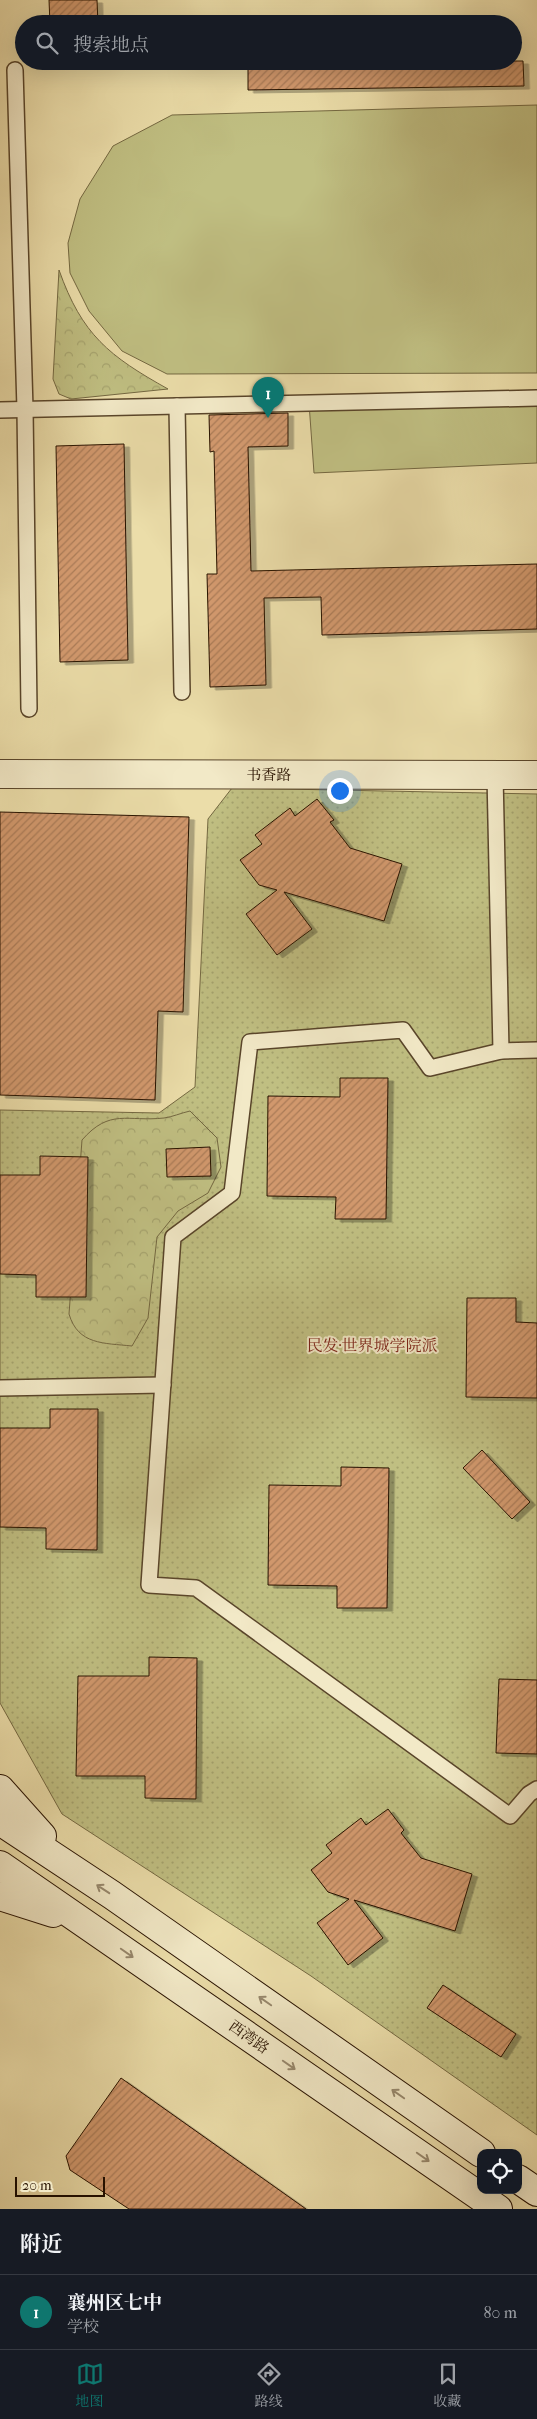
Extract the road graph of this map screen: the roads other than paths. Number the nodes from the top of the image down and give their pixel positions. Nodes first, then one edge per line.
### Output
1 (16, 70) dead end
2 (537, 398) edge
3 (176, 406) junction
4 (26, 409) junction
5 (0, 410) edge
6 (182, 692) dead end
7 (29, 709) dead end
8 (0, 774) edge
9 (494, 775) junction
10 (537, 775) edge
11 (537, 1050) edge
12 (501, 1051) junction
13 (163, 1385) junction
14 (0, 1388) edge
15 (0, 1789) edge
16 (537, 1789) edge
17 (0, 1821) edge
18 (0, 1865) edge
19 (72, 1868) junction
20 (0, 1896) edge
21 (92, 1929) junction
22 (477, 2150) edge
23 (522, 2182) edge
24 (537, 2192) edge
25 (498, 2209) edge

1 - 4 lane
2 - 3 lane
3 - 4 lane
3 - 6 lane
4 - 5 lane
4 - 7 lane
8 - 9 main road, 书香路
9 - 10 main road, 书香路
9 - 12 lane
11 - 12 lane
12 - 13 lane
13 - 14 lane
13 - 16 lane
15 - 19 main road
17 - 19 main road
18 - 21 main road, 西湾路
22 -> 19 main road
20 - 21 main road
21 -> 25 main road, 西湾路
23 - 24 main road

